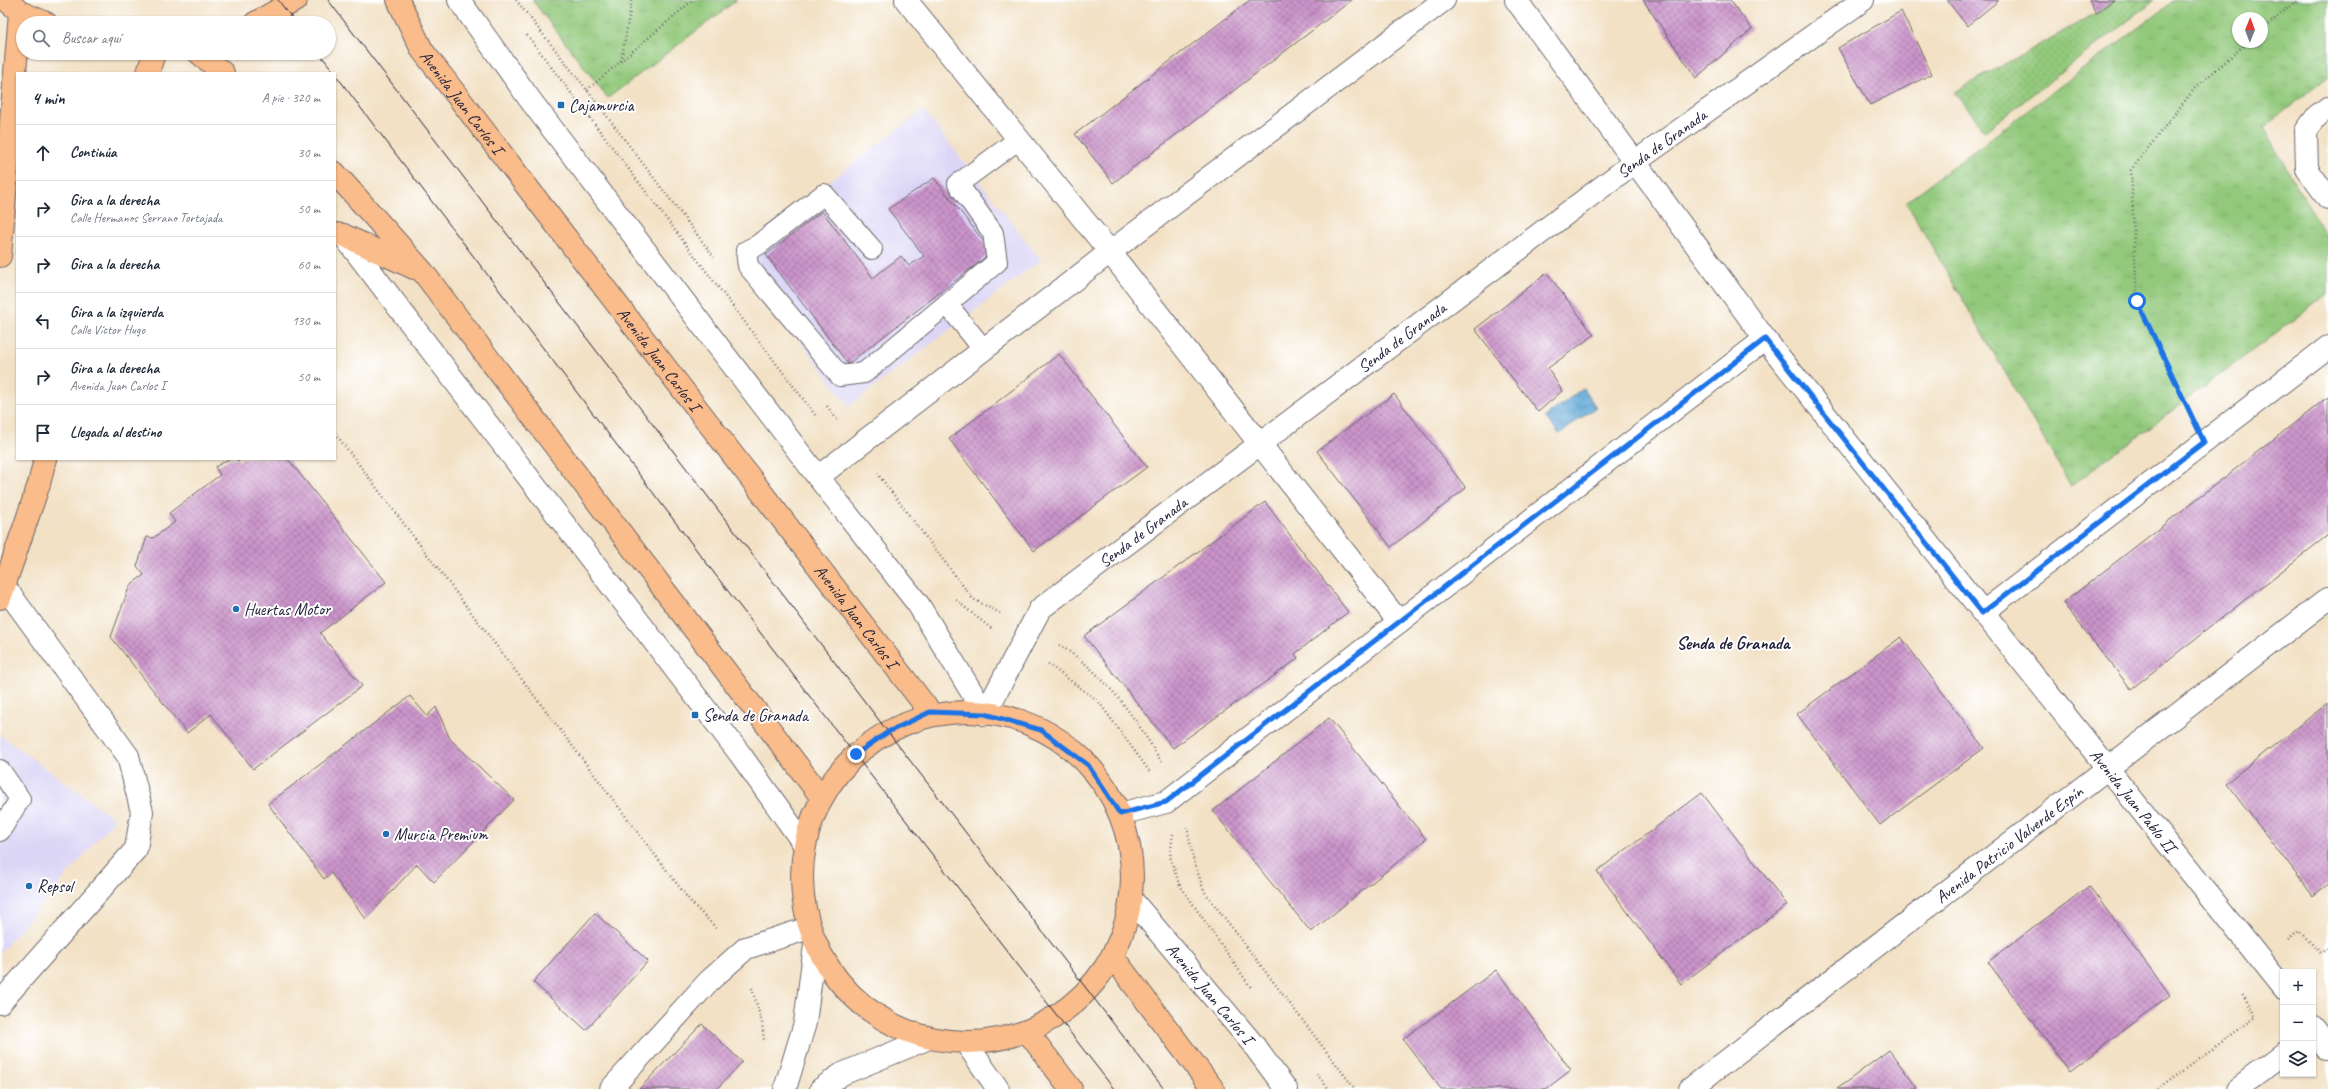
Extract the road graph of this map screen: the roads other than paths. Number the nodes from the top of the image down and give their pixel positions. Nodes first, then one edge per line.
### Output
1 (296, 0) edge
2 (398, 0) edge
3 (459, 0) edge
4 (906, 0) edge
5 (1444, 0) edge
6 (1516, 0) edge
7 (1863, 0) edge
8 (13, 6) edge
9 (32, 16) edge
10 (267, 16) edge
11 (152, 60) edge
12 (207, 60) edge
13 (148, 72) edge
14 (222, 72) edge
15 (2328, 108) edge
16 (1019, 139) junction
17 (1634, 162) junction
18 (336, 174) edge
19 (2328, 198) edge
20 (339, 234) edge
21 (872, 249) dead end
22 (1110, 252) junction
23 (0, 256) edge
24 (423, 272) junction
25 (947, 304) junction
26 (1765, 339) junction
27 (2328, 347) edge
28 (984, 350) junction
29 (1259, 442) junction
30 (45, 460) edge
31 (818, 477) junction
32 (2, 592) edge
33 (2328, 598) edge
34 (1982, 613) junction
35 (1399, 622) junction
36 (930, 712) junction
37 (985, 714) junction
38 (2108, 768) junction
39 (0, 770) edge
40 (820, 794) junction
41 (1120, 814) junction
42 (0, 831) edge
43 (804, 844) junction
44 (1131, 899) junction
45 (812, 937) junction
46 (1113, 957) junction
47 (2280, 984) edge
48 (0, 1003) edge
49 (2317, 1027) edge
50 (1028, 1031) junction
51 (928, 1038) junction
52 (966, 1043) junction
53 (2328, 1047) edge
54 (2280, 1056) edge
55 (786, 1085) edge
56 (611, 1089) edge
57 (822, 1089) edge
58 (998, 1089) edge
59 (1071, 1089) edge
60 (1213, 1089) edge
61 (1286, 1089) edge
62 (1690, 1089) edge
63 (2237, 1089) edge

1 - 10 main road
2 - 36 main road, Avenida Juan Carlos I
3 - 31 street
4 - 16 street
5 - 22 street
6 - 17 street, Avenida Juan Pablo II
7 - 17 street, Senda de Granada
8 - 9 main road
8 - 23 main road
11 - 13 main road
12 - 14 main road
15 - 19 street
16 - 22 street
16 - 25 lane
17 - 26 street, Avenida Juan Pablo II
17 - 29 street, Senda de Granada
18 - 24 main road
20 - 24 main road
20 - 43 street
21 - 25 lane
22 - 28 street
22 - 29 street
24 - 40 main road
25 - 28 lane
26 - 34 street, Avenida Juan Pablo II
26 - 35 street
27 - 34 street
28 - 31 street
29 - 35 street
29 - 37 street, Senda de Granada
30 - 32 main road
31 - 37 street
32 - 48 street
33 - 38 street, Avenida Patricio Valverde Espín
34 - 38 street, Avenida Juan Pablo II
35 - 41 street
36 - 37 main road
36 - 40 main road
37 - 41 main road
38 - 47 street, Avenida Juan Pablo II
38 - 62 street, Avenida Patricio Valverde Espín
39 - 42 lane
40 - 43 main road
41 - 44 main road
43 - 45 main road
44 - 46 main road
44 - 61 street, Avenida Juan Carlos I
45 - 51 main road
45 - 55 street
45 - 56 street
46 - 50 main road
46 - 60 main road
49 - 53 street
50 - 52 main road
50 - 59 main road
51 - 52 main road
51 - 57 street
52 - 58 street
54 - 63 street

